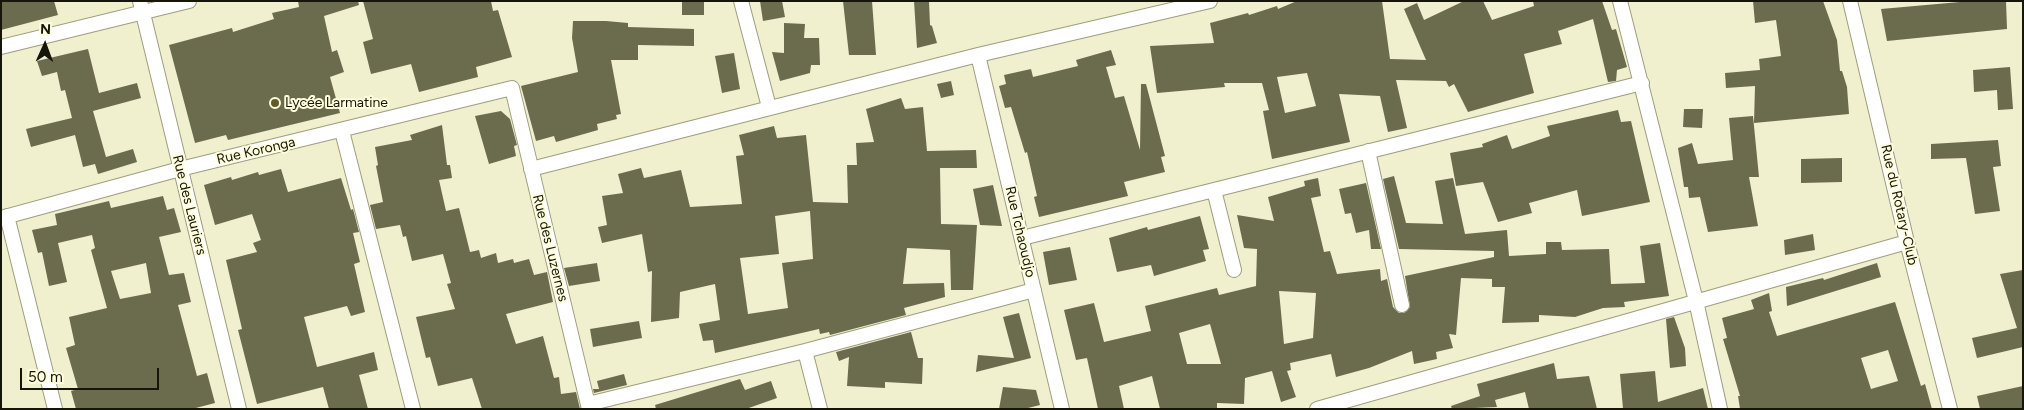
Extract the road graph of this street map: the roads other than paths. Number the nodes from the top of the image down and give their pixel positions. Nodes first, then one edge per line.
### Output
1 (189, 1) edge
2 (741, 1) edge
3 (1210, 1) edge
4 (1620, 1) edge
5 (1850, 1) edge
6 (142, 7) edge
7 (1, 47) edge
8 (978, 55) junction
9 (1642, 83) junction
10 (512, 88) joint
11 (769, 107) junction
12 (342, 131) junction
13 (1368, 151) junction
14 (180, 169) junction
15 (531, 169) junction
16 (1214, 190) junction
17 (4, 217) edge
18 (1022, 238) junction
19 (1907, 242) junction
20 (1234, 270) dead end
21 (1034, 290) junction
22 (1696, 301) junction
23 (1402, 305) dead end
24 (805, 351) junction
25 (589, 406) edge
26 (55, 409) edge
27 (239, 409) edge
28 (413, 409) edge
29 (820, 409) edge
30 (1062, 409) edge
31 (1317, 409) edge
32 (1720, 409) edge
33 (1950, 409) edge

1 - 6 street
2 - 11 street
3 - 8 street
4 - 9 street
5 - 19 street, Rue du Rotary-Club
6 - 7 street
6 - 14 street, Rue des Lauriers
8 - 11 street
8 - 18 street, Rue Tchaoudjo
9 - 13 street
9 - 22 street
10 - 12 street, Rue Koronga
10 - 15 street, Rue des Luzernes
11 - 15 street
12 - 14 street, Rue Koronga
12 - 28 street
13 - 16 street
13 - 23 street
14 - 17 street, Rue Koronga
14 - 27 street, Rue des Lauriers
15 - 25 street, Rue des Luzernes
16 - 18 street
16 - 20 street
17 - 26 street
18 - 21 street, Rue Tchaoudjo
19 - 22 street
19 - 33 street, Rue du Rotary-Club
21 - 24 street
21 - 30 street, Rue Tchaoudjo
22 - 31 street
22 - 32 street
24 - 25 street
24 - 29 street

